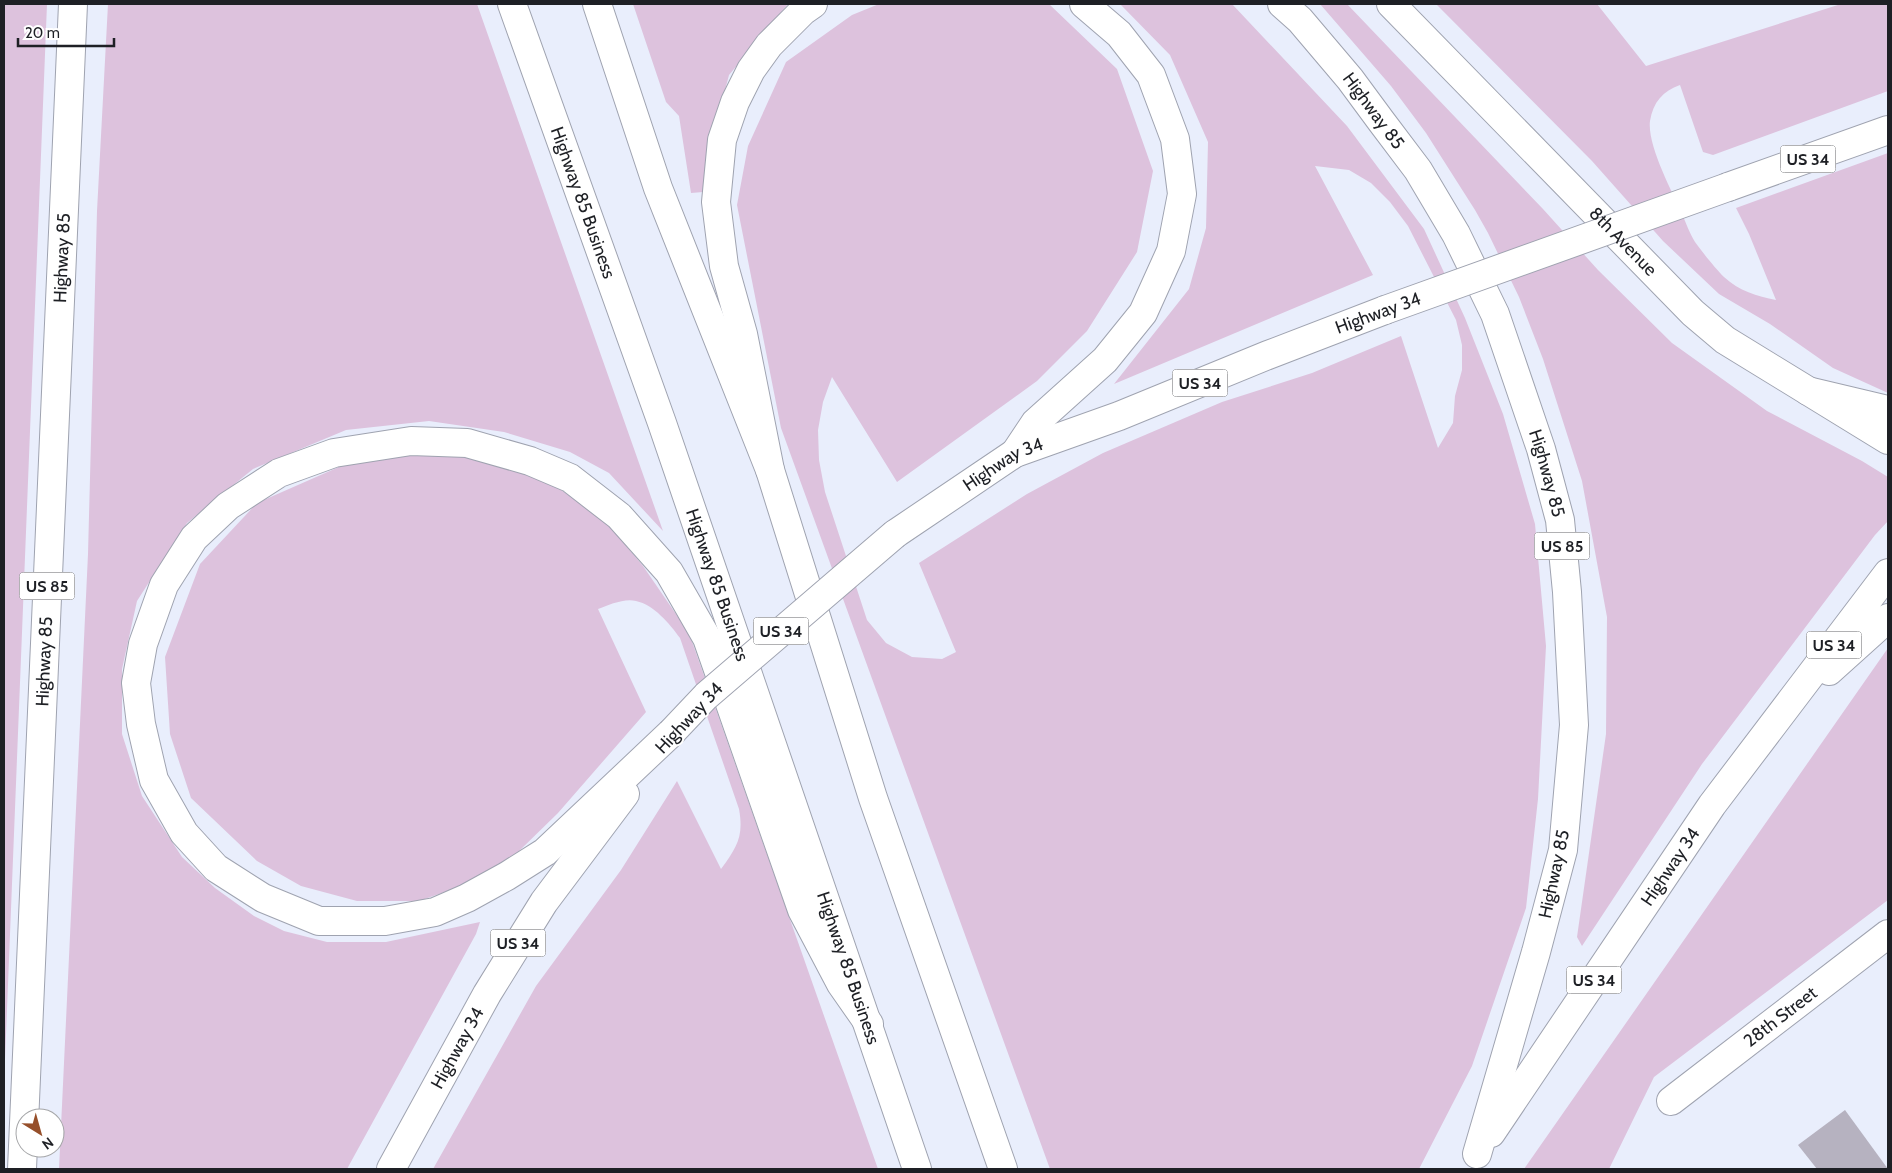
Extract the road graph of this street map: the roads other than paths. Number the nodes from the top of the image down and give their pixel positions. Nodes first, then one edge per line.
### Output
1 (73, 4) edge
2 (512, 4) edge
3 (597, 4) edge
4 (813, 4) edge
5 (1084, 4) edge
6 (1282, 4) edge
7 (1392, 4) edge
8 (1888, 130) edge
9 (1808, 391) junction
10 (1888, 410) edge
11 (1888, 440) edge
12 (1015, 453) junction
13 (770, 470) junction
14 (1888, 573) edge
15 (1888, 618) edge
16 (1779, 716) junction
17 (671, 733) junction
18 (1888, 934) edge
19 (869, 1024) junction
20 (1671, 1101) dead end
21 (1472, 1162) edge
22 (22, 1169) edge
23 (391, 1169) edge
24 (917, 1169) edge
25 (1003, 1169) edge

1 - 22 main road, Highway 85 / US 85
2 - 19 main road, Highway 85 Business
3 - 13 main road
4 - 13 main road
5 - 12 main road
6 - 21 main road, Highway 85 / US 85
7 - 9 main road, 8th Avenue
8 - 12 main road, Highway 34 / US 34, bridge
9 - 10 main road
9 - 11 main road, 8th Avenue
12 - 17 main road, Highway 34 / US 34, bridge
13 - 25 main road
14 - 16 main road, Highway 34 / US 34
15 - 16 main road
16 - 21 main road, Highway 34 / US 34
17 - 19 main road
17 - 23 main road, Highway 34 / US 34
18 - 20 main road, 28th Street
19 - 24 main road, Highway 85 Business

